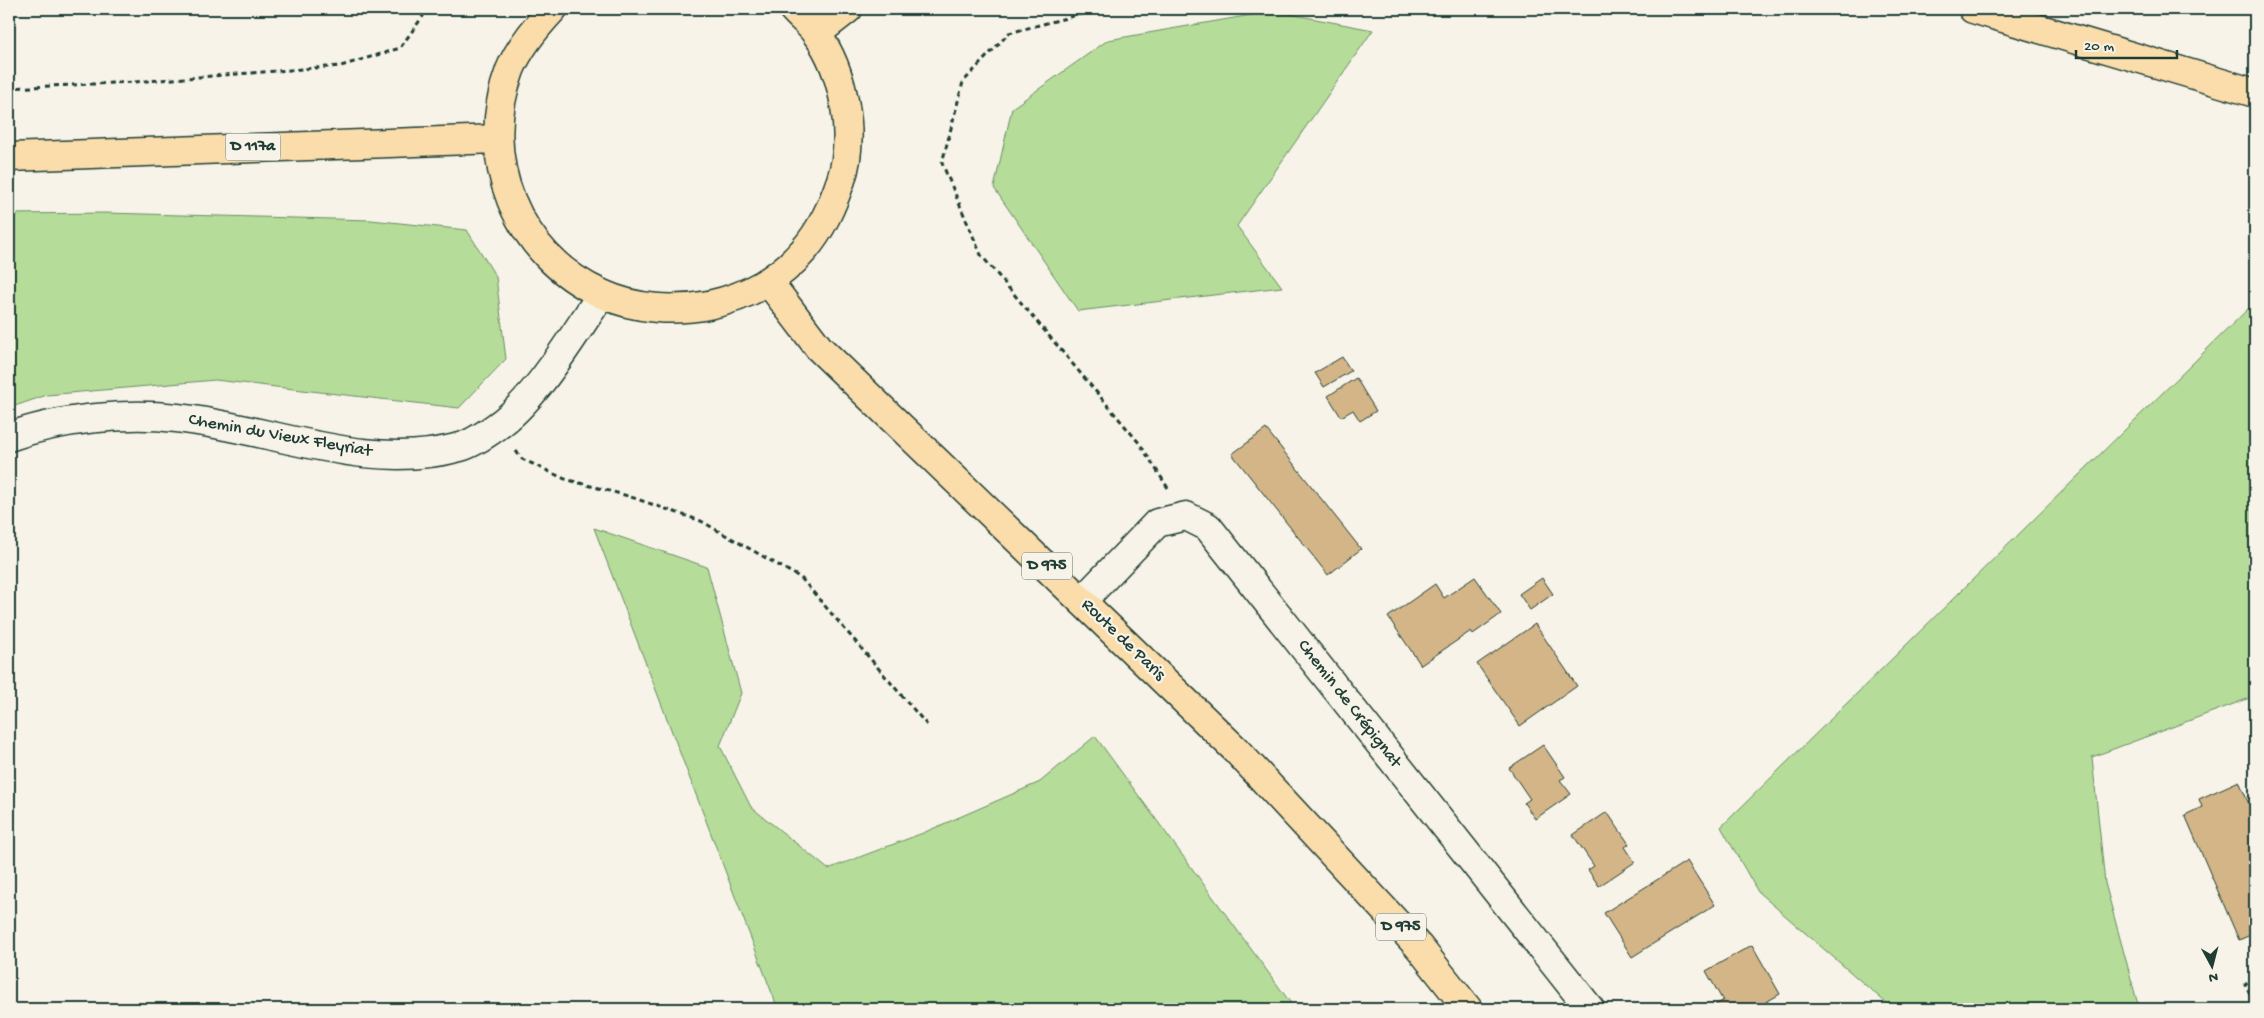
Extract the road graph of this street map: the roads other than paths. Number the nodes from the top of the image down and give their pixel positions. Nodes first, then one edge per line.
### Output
1 (793, 9) edge
2 (848, 9) edge
3 (1973, 9) edge
4 (541, 14) edge
5 (816, 34) junction
6 (2255, 93) edge
7 (497, 138) junction
8 (9, 157) edge
9 (768, 281) junction
10 (602, 294) junction
11 (9, 437) edge
12 (1082, 600) junction
13 (1468, 1009) edge
14 (1590, 1009) edge

1 - 5 main road
2 - 5 main road
3 - 6 main road
4 - 7 main road
5 - 9 main road
7 - 8 main road, D 117a
7 - 10 main road
9 - 10 main road
9 - 12 main road, Route de Paris / D 975
10 - 11 street, Chemin du Vieux Fleyriat
12 - 13 main road, Route de Paris / D 975
12 - 14 street, Chemin de Crépignat

